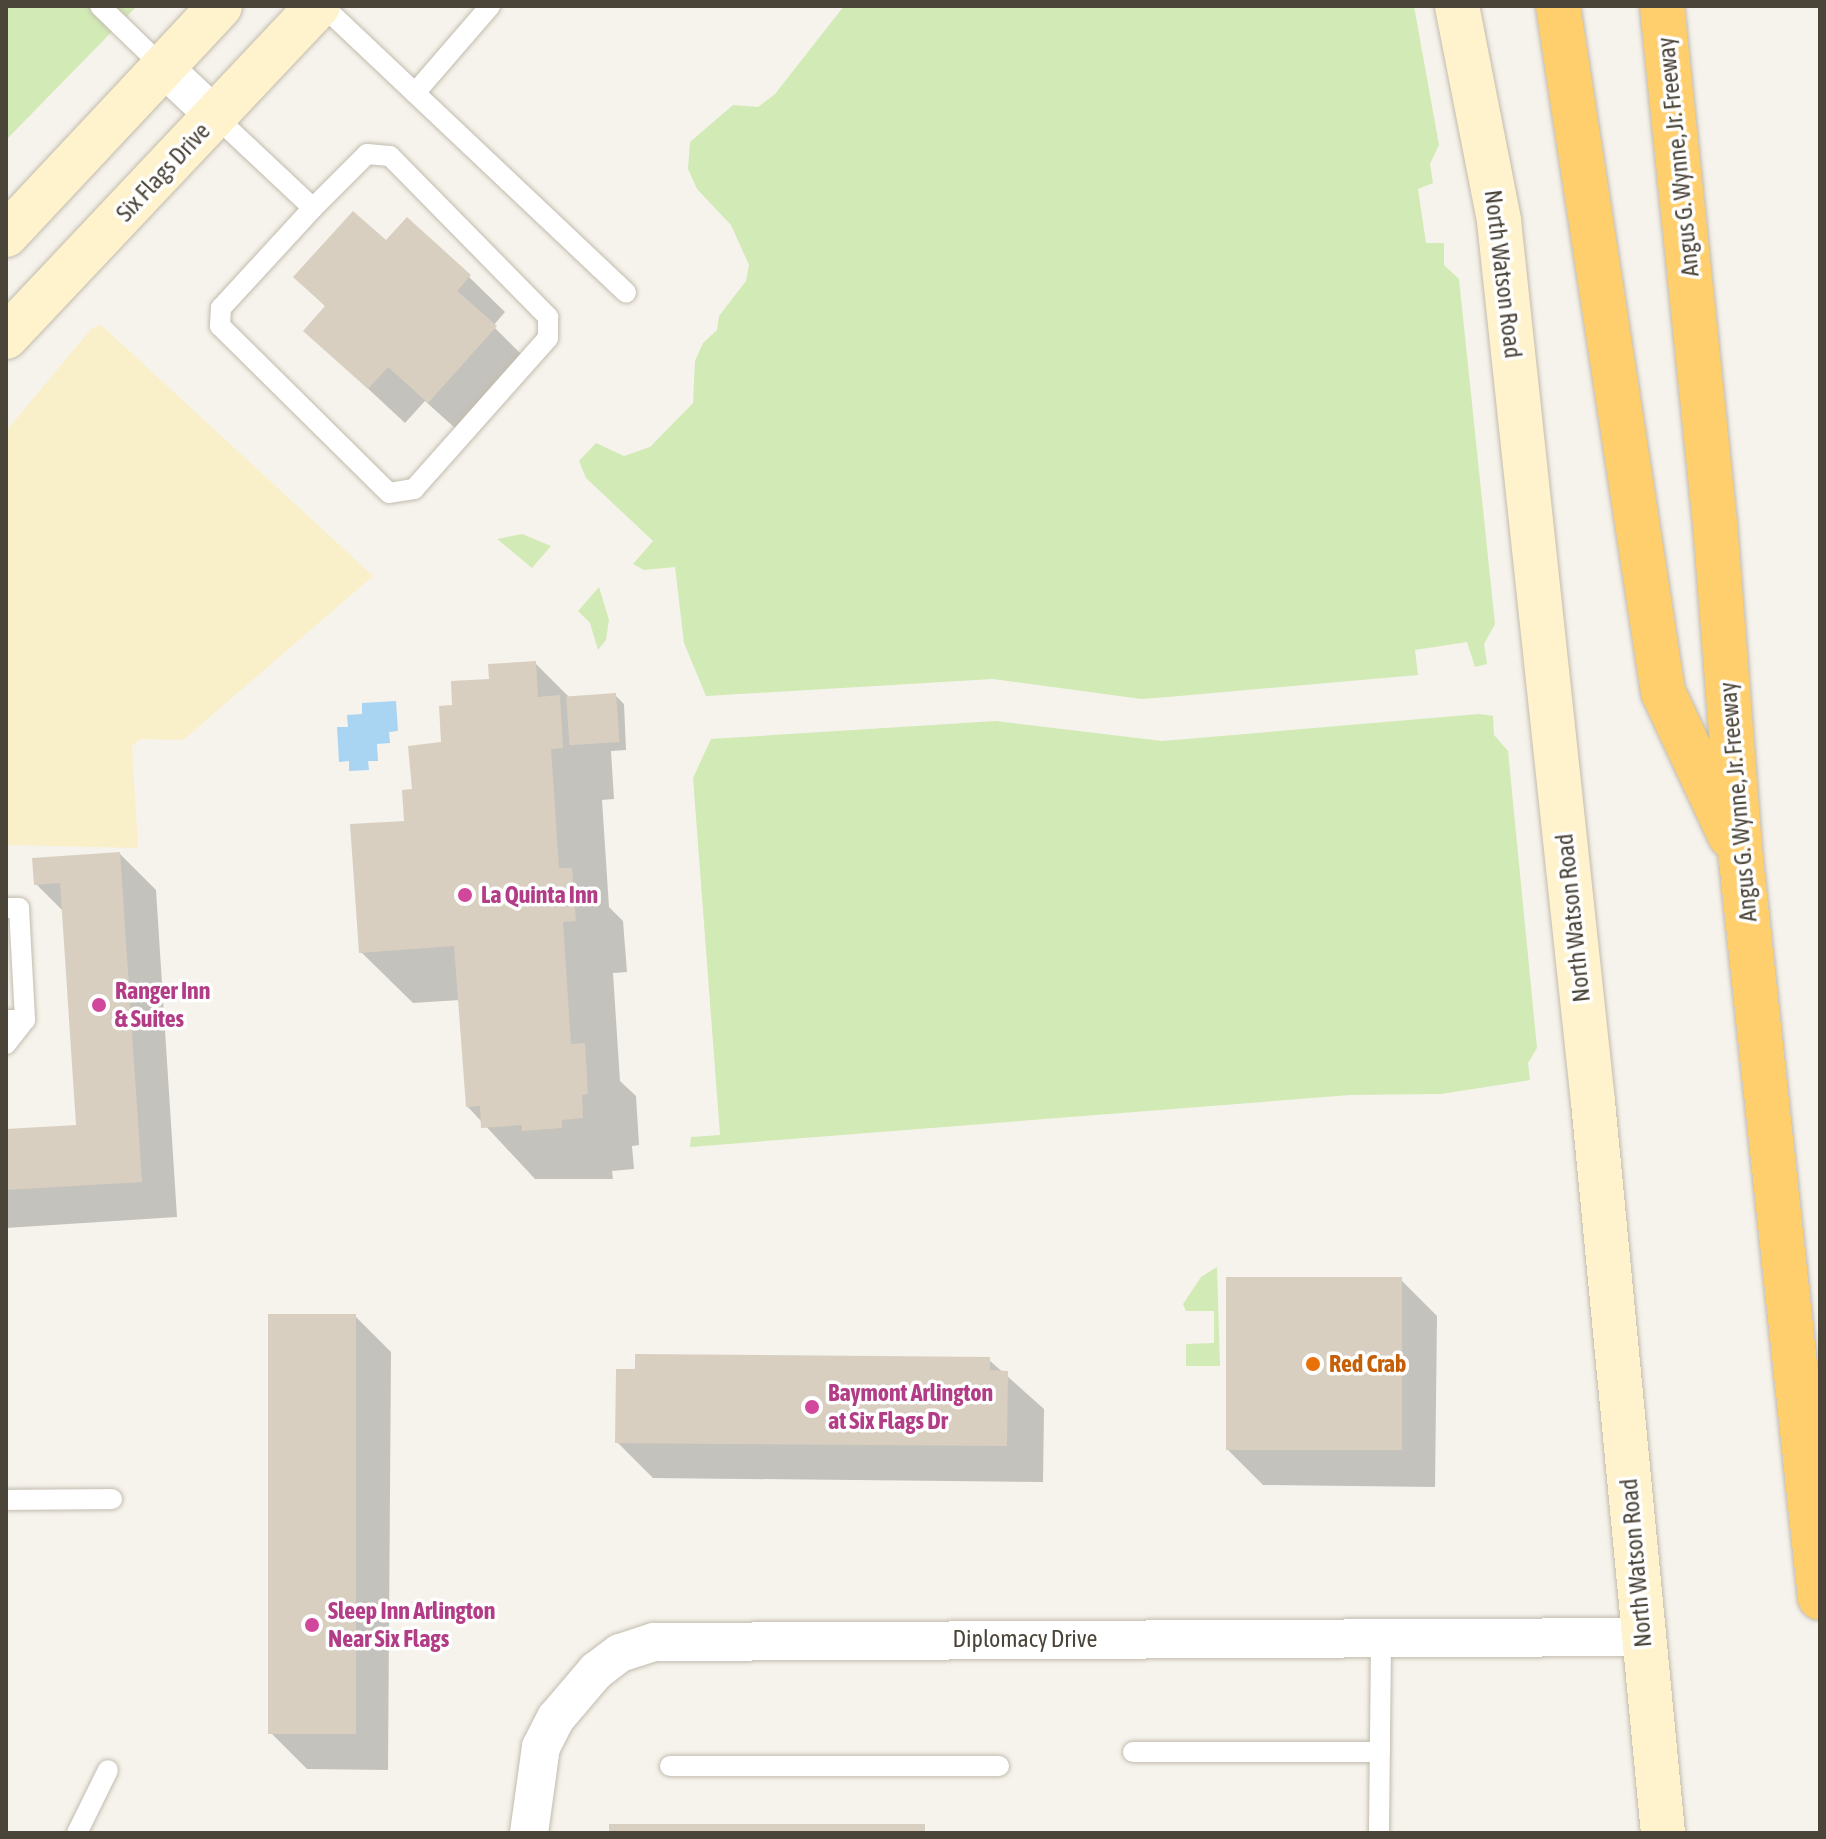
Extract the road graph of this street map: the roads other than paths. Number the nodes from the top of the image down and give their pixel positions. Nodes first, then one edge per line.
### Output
1 (100, 6) edge
2 (220, 6) edge
3 (321, 6) edge
4 (490, 6) edge
5 (1457, 6) edge
6 (1558, 6) edge
7 (1662, 6) edge
8 (164, 68) junction
9 (415, 93) junction
10 (215, 116) junction
11 (313, 208) junction
12 (6, 235) edge
13 (626, 293) dead end
14 (6, 337) edge
15 (1741, 860) junction
16 (6, 908) edge
17 (16, 1020) edge
18 (6, 1044) edge
19 (112, 1499) dead end
20 (6, 1500) edge
21 (1820, 1598) edge
22 (1643, 1637) junction
23 (1381, 1639) junction
24 (1133, 1752) dead end
25 (1380, 1752) junction
26 (670, 1766) dead end
27 (999, 1766) dead end
28 (108, 1770) dead end
29 (77, 1833) edge
30 (529, 1833) edge
31 (1379, 1833) edge
32 (1663, 1833) edge

1 - 8 lane
2 - 8 main road
3 - 9 lane
3 - 10 main road, Six Flags Drive
4 - 9 lane
5 - 22 main road, North Watson Road
6 - 15 highway
7 - 15 highway, Angus G. Wynne, Jr. Freeway
8 - 10 street
8 - 12 main road
9 - 13 lane
10 - 11 lane
10 - 14 main road, Six Flags Drive
11 - 11 lane
15 - 21 highway, Angus G. Wynne, Jr. Freeway
16 - 17 lane
17 - 18 lane
19 - 20 lane
22 - 23 street, Diplomacy Drive
22 - 32 main road, North Watson Road
23 - 25 lane
23 - 30 street, Diplomacy Drive
24 - 25 lane
25 - 31 lane
26 - 27 lane
28 - 29 lane

